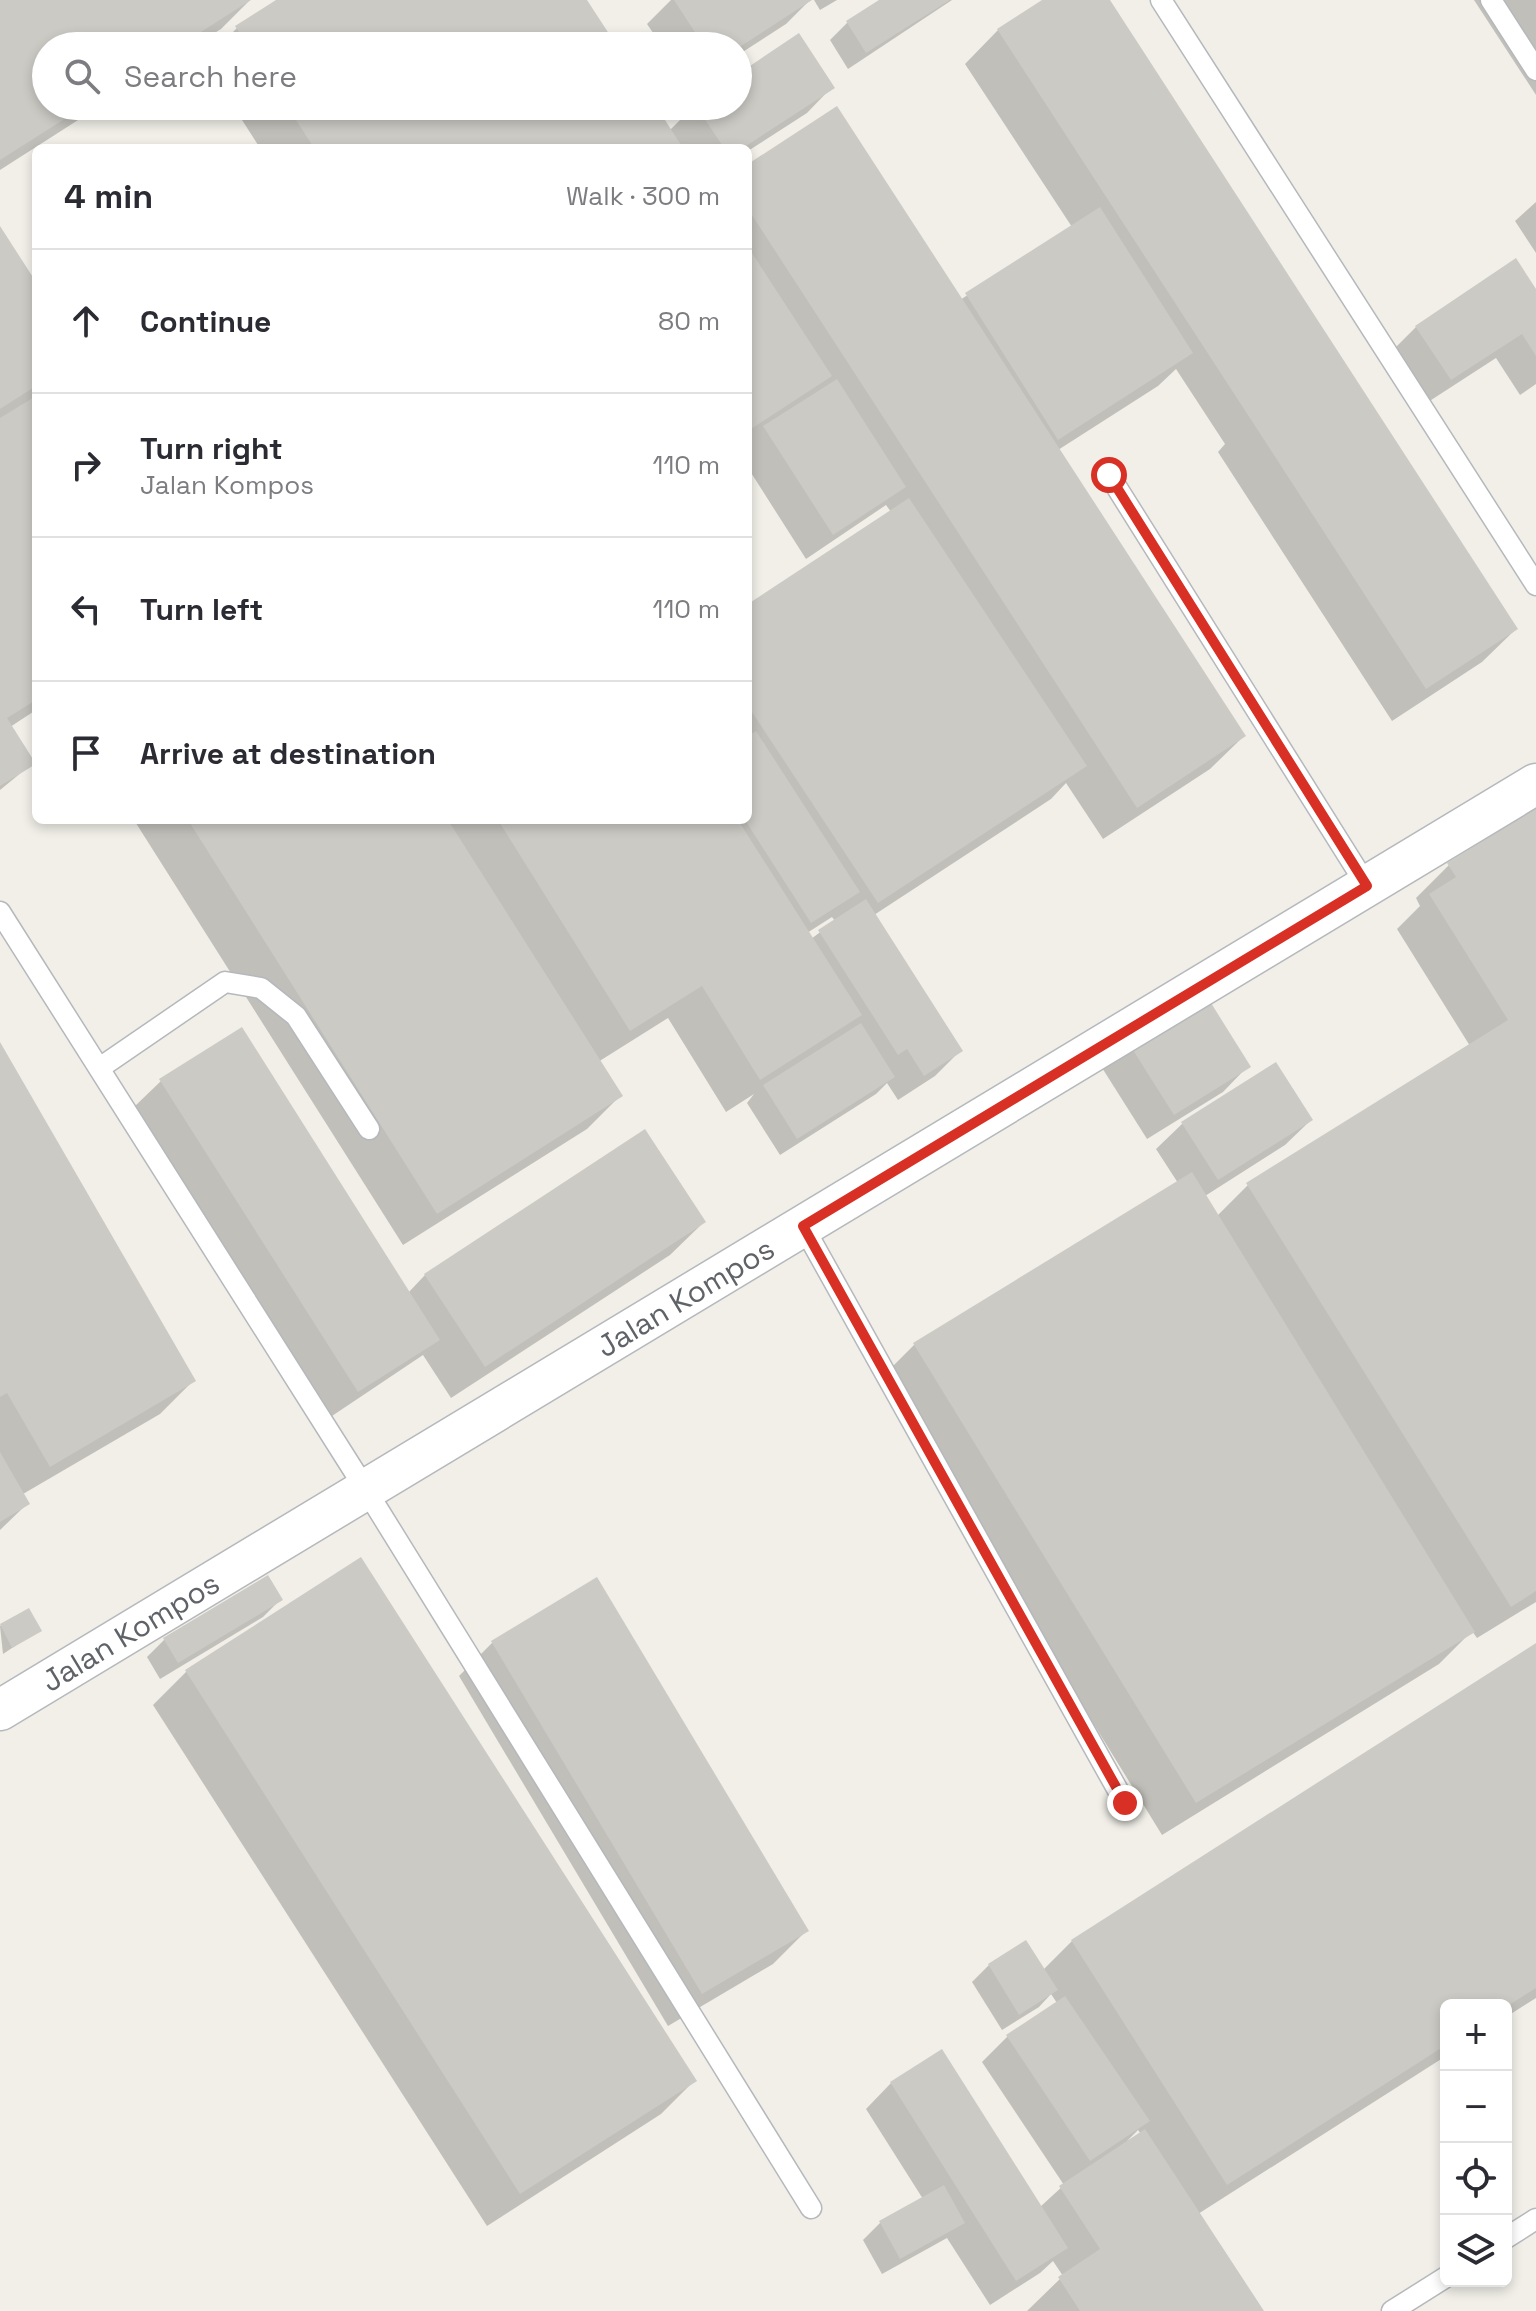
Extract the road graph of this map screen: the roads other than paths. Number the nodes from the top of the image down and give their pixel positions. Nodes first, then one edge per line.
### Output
1 (1161, 0) edge
2 (1491, 0) edge
3 (1536, 70) edge
4 (1109, 475) dead end
5 (1536, 585) edge
6 (1536, 784) edge
7 (1367, 886) junction
8 (0, 912) edge
9 (101, 1067) junction
10 (369, 1129) dead end
11 (803, 1226) junction
12 (366, 1490) junction
13 (0, 1710) edge
14 (1125, 1803) dead end
15 (811, 2208) dead end
16 (1536, 2219) edge
17 (1512, 2234) edge
18 (1440, 2281) edge
19 (1392, 2311) edge

1 - 5 lane
2 - 3 lane
4 - 7 lane
6 - 7 street, Jalan Kompos
7 - 11 street, Jalan Kompos
8 - 9 lane
9 - 10 lane
9 - 12 lane
11 - 12 street, Jalan Kompos
11 - 14 lane
12 - 13 street, Jalan Kompos
12 - 15 lane
16 - 17 lane
18 - 19 lane

